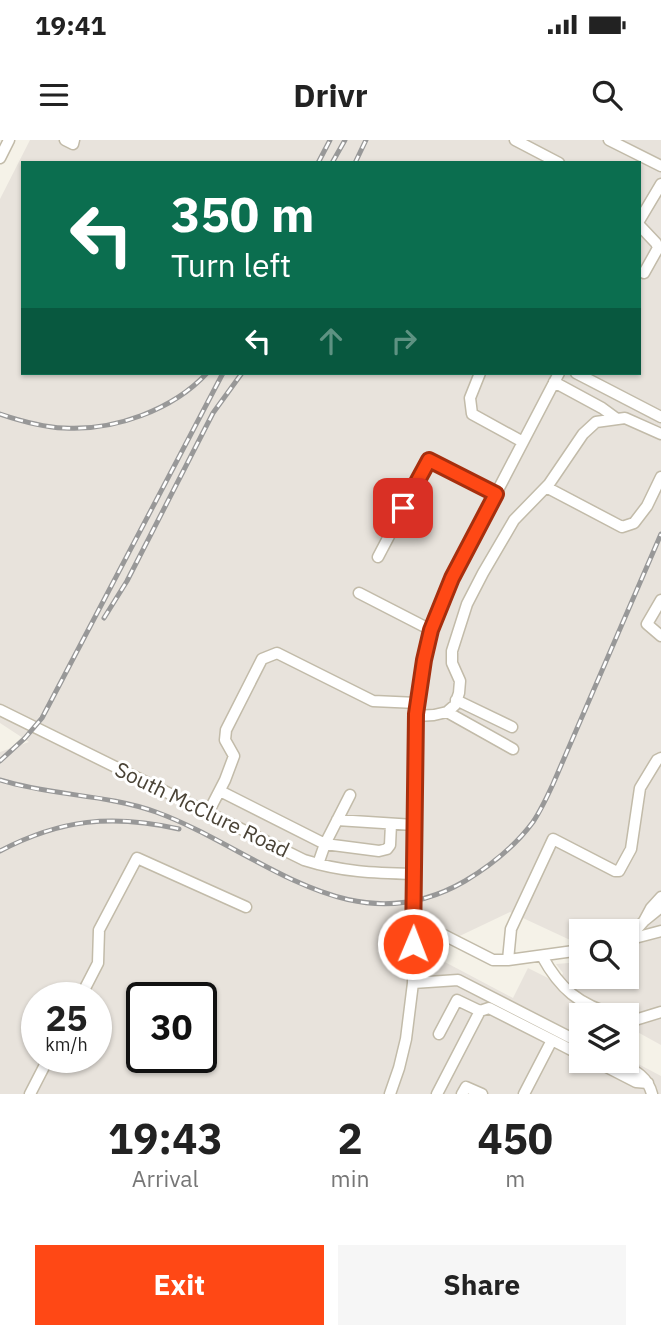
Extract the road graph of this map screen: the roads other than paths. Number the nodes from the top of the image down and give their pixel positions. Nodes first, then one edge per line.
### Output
1 (9, 140) edge
2 (65, 140) edge
3 (74, 140) edge
4 (515, 140) edge
5 (609, 140) edge
6 (0, 158) edge
7 (555, 161) edge
8 (661, 166) edge
9 (661, 184) edge
10 (641, 219) edge
11 (641, 225) edge
12 (641, 272) edge
13 (479, 375) edge
14 (591, 376) edge
15 (556, 378) edge
16 (661, 417) edge
17 (617, 419) junction
18 (661, 434) edge
19 (523, 442) junction
20 (661, 477) edge
21 (546, 487) junction
22 (496, 494) junction
23 (378, 557) dead end
24 (359, 593) dead end
25 (661, 600) edge
26 (431, 630) junction
27 (661, 636) edge
28 (456, 700) junction
29 (417, 704) junction
30 (0, 710) edge
31 (447, 712) junction
32 (416, 716) junction
33 (512, 727) dead end
34 (513, 749) dead end
35 (661, 758) edge
36 (220, 790) junction
37 (350, 795) dead end
38 (208, 813) junction
39 (337, 820) junction
40 (391, 824) junction
41 (414, 825) junction
42 (325, 844) junction
43 (318, 864) junction
44 (414, 874) junction
45 (661, 897) edge
46 (246, 907) dead end
47 (661, 908) edge
48 (644, 921) junction
49 (661, 922) edge
50 (413, 925) junction
51 (639, 926) edge
52 (659, 932) edge
53 (639, 937) edge
54 (639, 938) edge
55 (569, 952) edge
56 (542, 956) junction
57 (508, 960) junction
58 (88, 982) edge
59 (414, 983) junction
60 (584, 1003) edge
61 (480, 1011) junction
62 (661, 1012) edge
63 (639, 1019) edge
64 (439, 1034) dead end
65 (569, 1037) edge
66 (552, 1040) junction
67 (569, 1049) edge
68 (41, 1073) edge
69 (618, 1073) edge
70 (639, 1073) edge
71 (648, 1083) junction
72 (30, 1094) edge
73 (390, 1094) edge
74 (437, 1094) edge
75 (462, 1094) edge
76 (482, 1094) edge
77 (524, 1094) edge
78 (652, 1094) edge

1 - 6 street
2 - 3 street
4 - 7 street
5 - 8 street
9 - 10 street
11 - 12 street
13 - 19 street
14 - 16 street
15 - 17 street
15 - 19 street
17 - 18 street
17 - 21 street
19 - 22 street
20 - 21 street
21 - 28 street
22 - 23 street
22 - 26 street
24 - 26 street
25 - 27 street
26 - 29 street
28 - 31 street
28 - 33 street
29 - 32 street
29 - 36 street
30 - 38 street, South McClure Road
31 - 32 street
31 - 34 street
32 - 41 street
35 - 57 street
36 - 38 street
36 - 42 street
37 - 39 street
38 - 43 street, South McClure Road
39 - 40 street
39 - 42 street
40 - 41 street
40 - 42 street
41 - 44 street
42 - 43 street
43 - 44 street, South McClure Road
44 - 50 street
45 - 48 street
46 - 58 street
47 - 48 street
48 - 51 street
49 - 53 street
50 - 57 street
50 - 59 street
52 - 54 street
55 - 56 street
56 - 57 street
56 - 60 street
59 - 65 street
59 - 73 street
61 - 64 street
61 - 66 street
61 - 74 street
62 - 63 street
66 - 67 street
66 - 77 street
68 - 72 street
69 - 71 street
70 - 71 street
71 - 78 street
75 - 76 street

